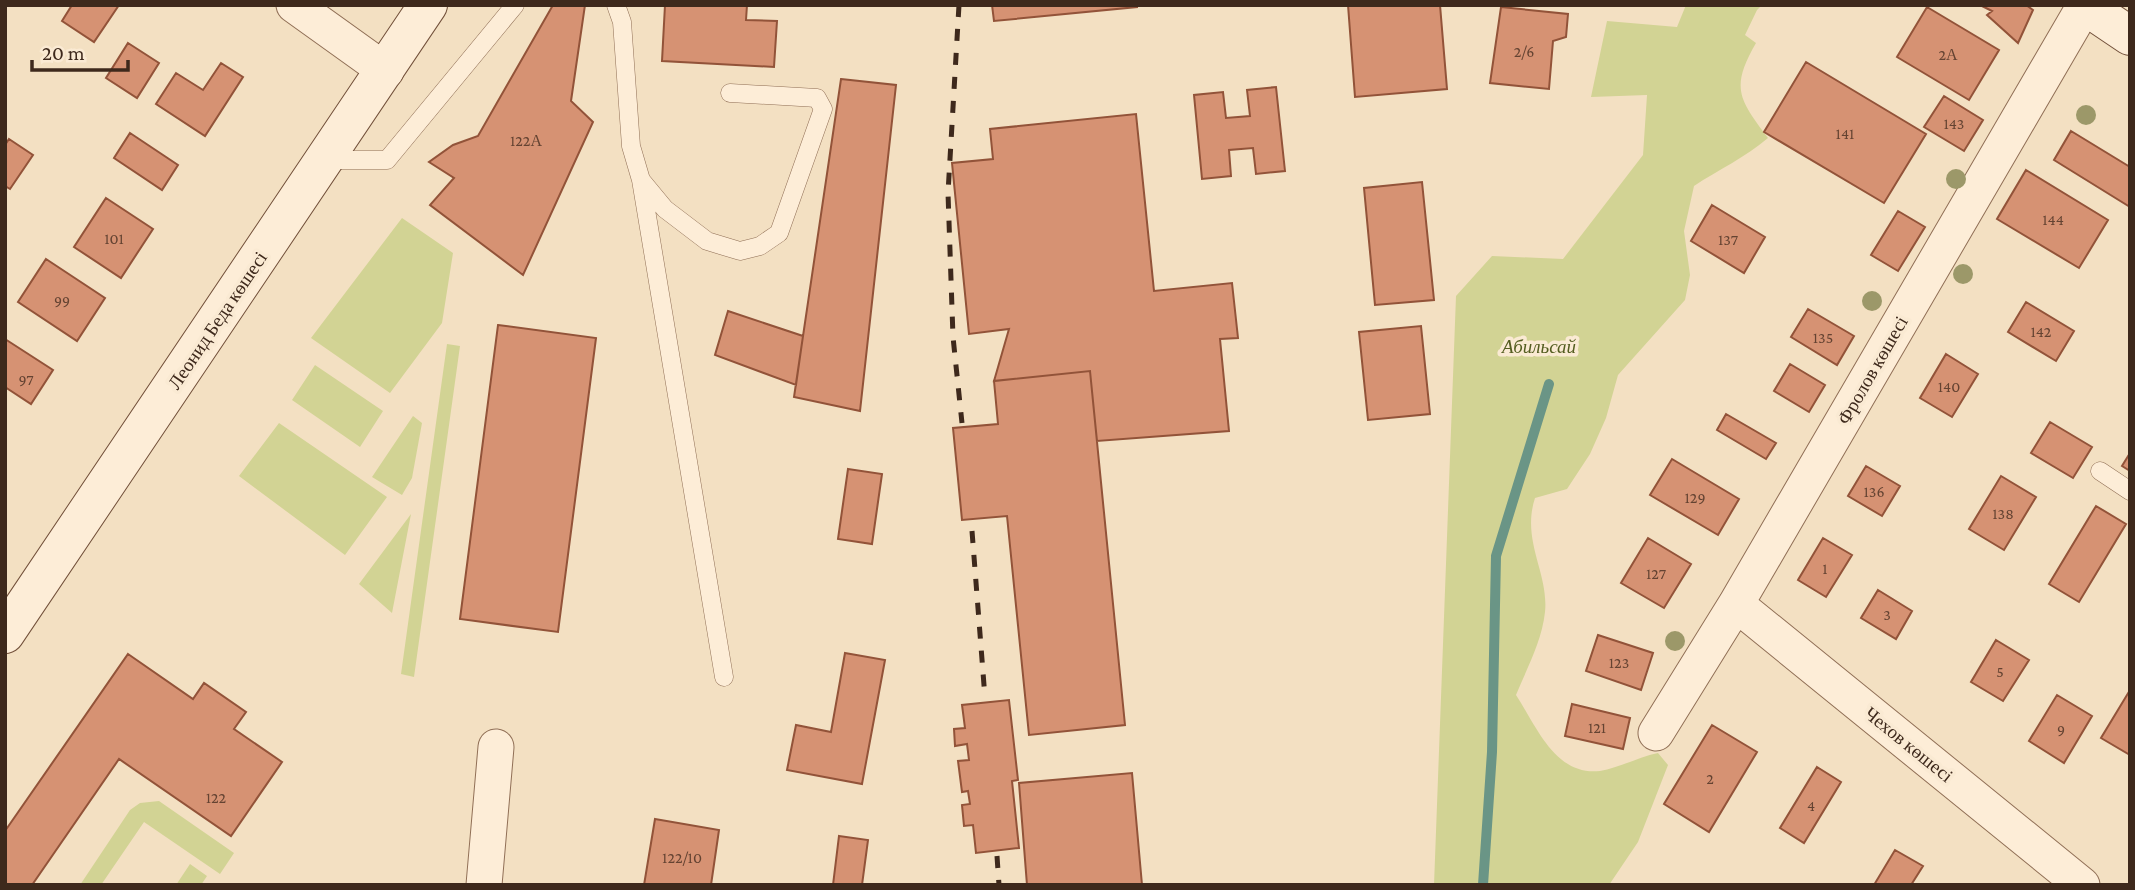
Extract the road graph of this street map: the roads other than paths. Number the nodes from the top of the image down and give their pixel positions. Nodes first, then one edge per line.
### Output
1 (294, 5) edge
2 (428, 5) edge
3 (515, 5) edge
4 (616, 5) edge
5 (2085, 5) edge
6 (2130, 36) edge
7 (386, 71) junction
8 (730, 93) dead end
9 (328, 155) junction
10 (641, 180) junction
11 (2100, 471) dead end
12 (2130, 491) edge
13 (1736, 604) junction
14 (5, 634) edge
15 (724, 677) dead end
16 (1656, 733) dead end
17 (496, 747) dead end
18 (484, 885) edge
19 (2082, 885) edge

1 - 7 street
2 - 7 street, Леонид Беда көшесі
3 - 9 lane
4 - 10 lane
5 - 6 street
5 - 13 street, Фролов көшесі
7 - 9 street, Леонид Беда көшесі
8 - 10 lane
9 - 14 street, Леонид Беда көшесі
10 - 15 lane
11 - 12 lane
13 - 16 street, Фролов көшесі
13 - 19 street, Чехов көшесі
17 - 18 street

